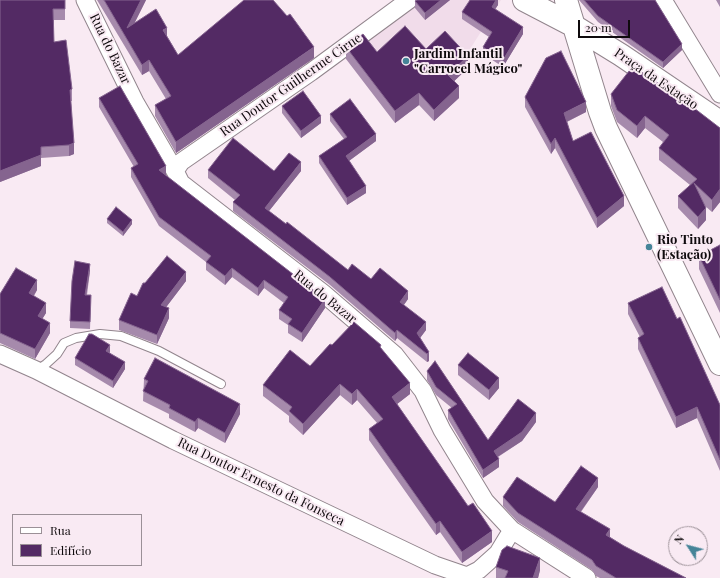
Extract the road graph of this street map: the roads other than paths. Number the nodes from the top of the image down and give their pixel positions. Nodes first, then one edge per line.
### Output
1 (85, 0) edge
2 (409, 0) edge
3 (524, 0) edge
4 (566, 0) edge
5 (663, 0) edge
6 (574, 26) junction
7 (720, 94) edge
8 (720, 122) edge
9 (175, 171) junction
10 (0, 354) edge
11 (720, 364) edge
12 (36, 370) junction
13 (221, 384) dead end
14 (512, 530) junction
15 (587, 578) edge

1 - 9 street, Rua do Bazar
2 - 9 street, Rua Doutor Guilherme Cirne
3 - 6 street, Praça da Estação
4 - 6 street
5 - 7 street
6 - 8 street, Praça da Estação
6 - 11 street
9 - 14 street, Rua do Bazar
10 - 12 street, Rua Doutor Ernesto da Fonseca
12 - 13 lane
12 - 14 street, Rua Doutor Ernesto da Fonseca
14 - 15 street, Rua do Bazar

